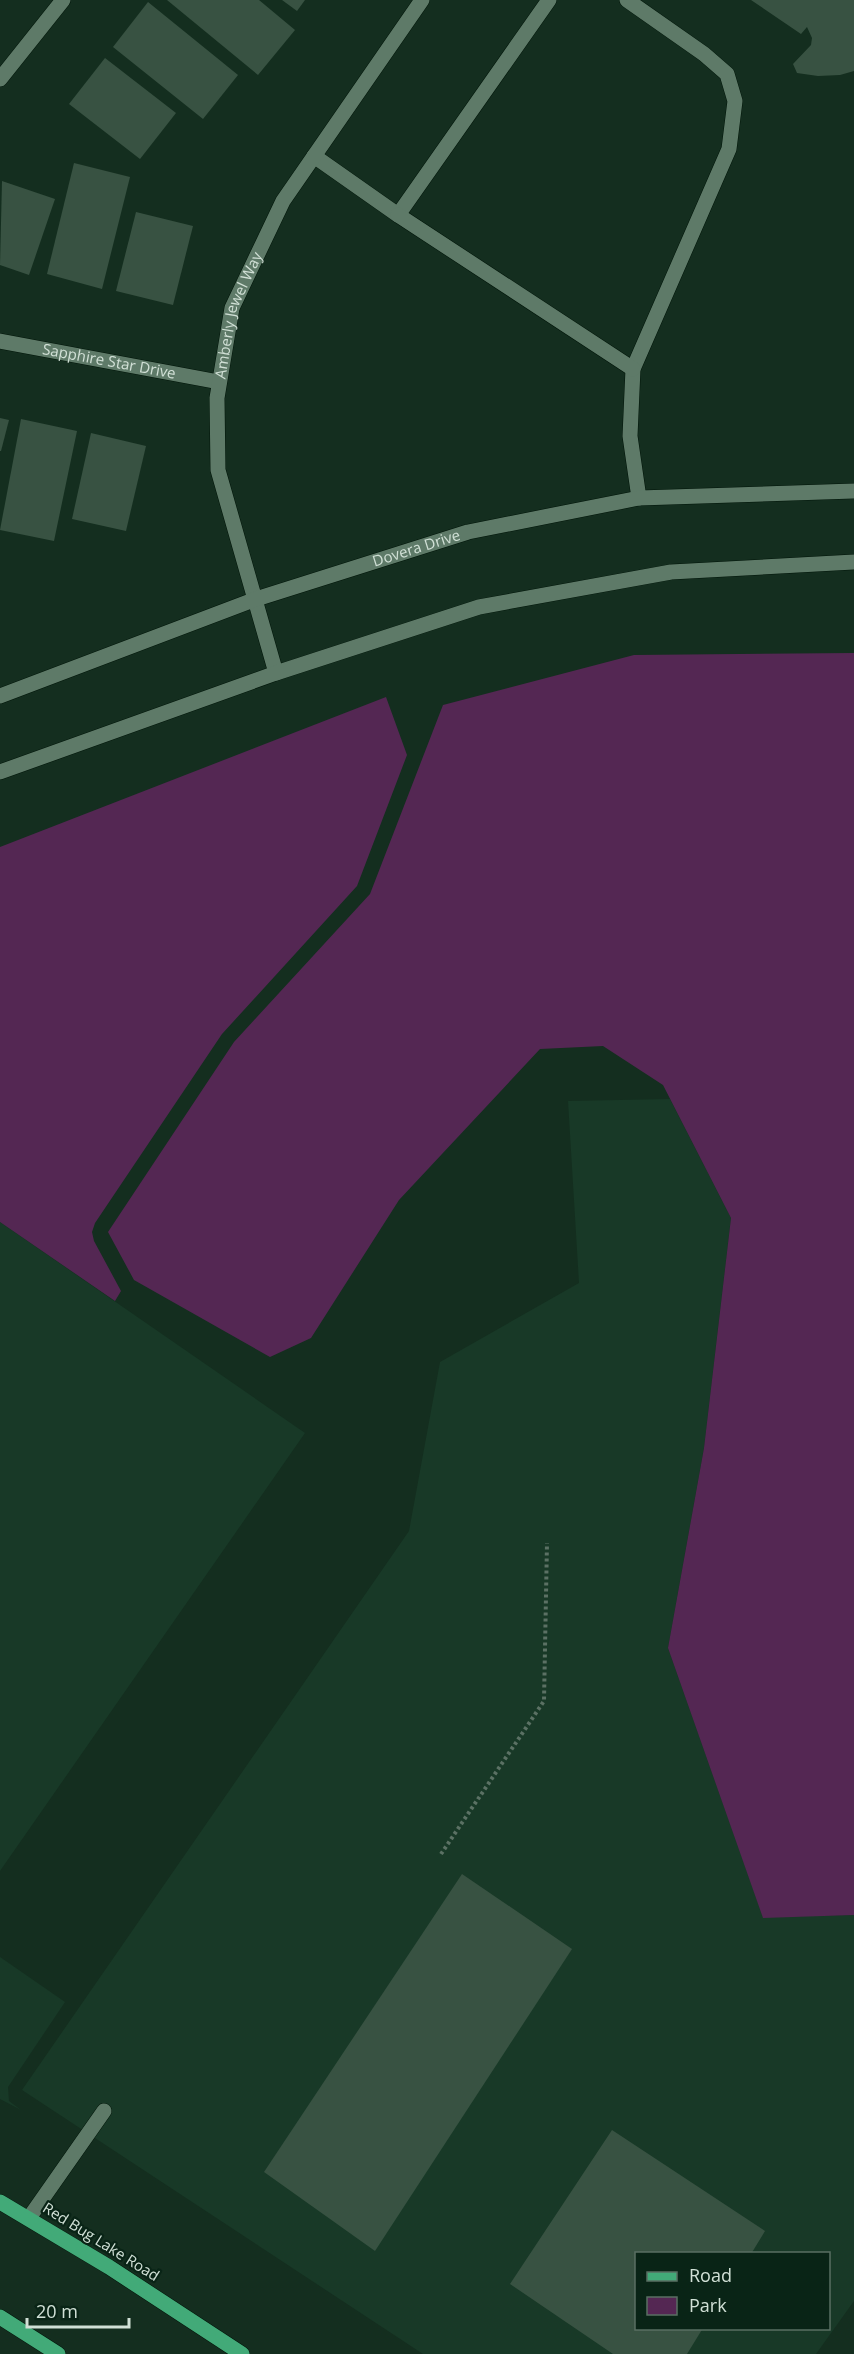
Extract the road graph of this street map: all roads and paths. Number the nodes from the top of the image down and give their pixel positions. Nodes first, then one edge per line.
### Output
1 (63, 0) edge
2 (422, 0) edge
3 (549, 0) edge
4 (627, 0) edge
5 (0, 80) edge
6 (314, 156) junction
7 (398, 215) junction
8 (0, 340) edge
9 (633, 369) junction
10 (219, 382) junction
11 (854, 490) edge
12 (639, 498) junction
13 (854, 562) edge
14 (256, 599) junction
15 (276, 673) junction
16 (0, 696) edge
17 (0, 772) edge
18 (547, 1543) dead end
19 (441, 1854) dead end
20 (104, 2111) dead end
21 (0, 2202) edge
22 (29, 2218) junction
23 (0, 2317) edge
24 (58, 2354) edge
25 (242, 2354) edge

1 - 5 street
2 - 6 street, Amberly Jewel Way
3 - 7 street
4 - 9 street
6 - 7 street
6 - 10 street, Amberly Jewel Way
7 - 9 street
8 - 10 street, Sapphire Star Drive
9 - 12 street
10 - 14 street, Amberly Jewel Way
11 - 12 street, Dovera Drive
12 - 14 street, Dovera Drive
13 - 15 street
14 - 15 street, Amberly Jewel Way
14 - 16 street, Dovera Drive
15 - 17 street
18 - 19 path
20 - 22 street
21 - 22 main road, Red Bug Lake Road
22 - 25 main road, Red Bug Lake Road
23 - 24 main road

